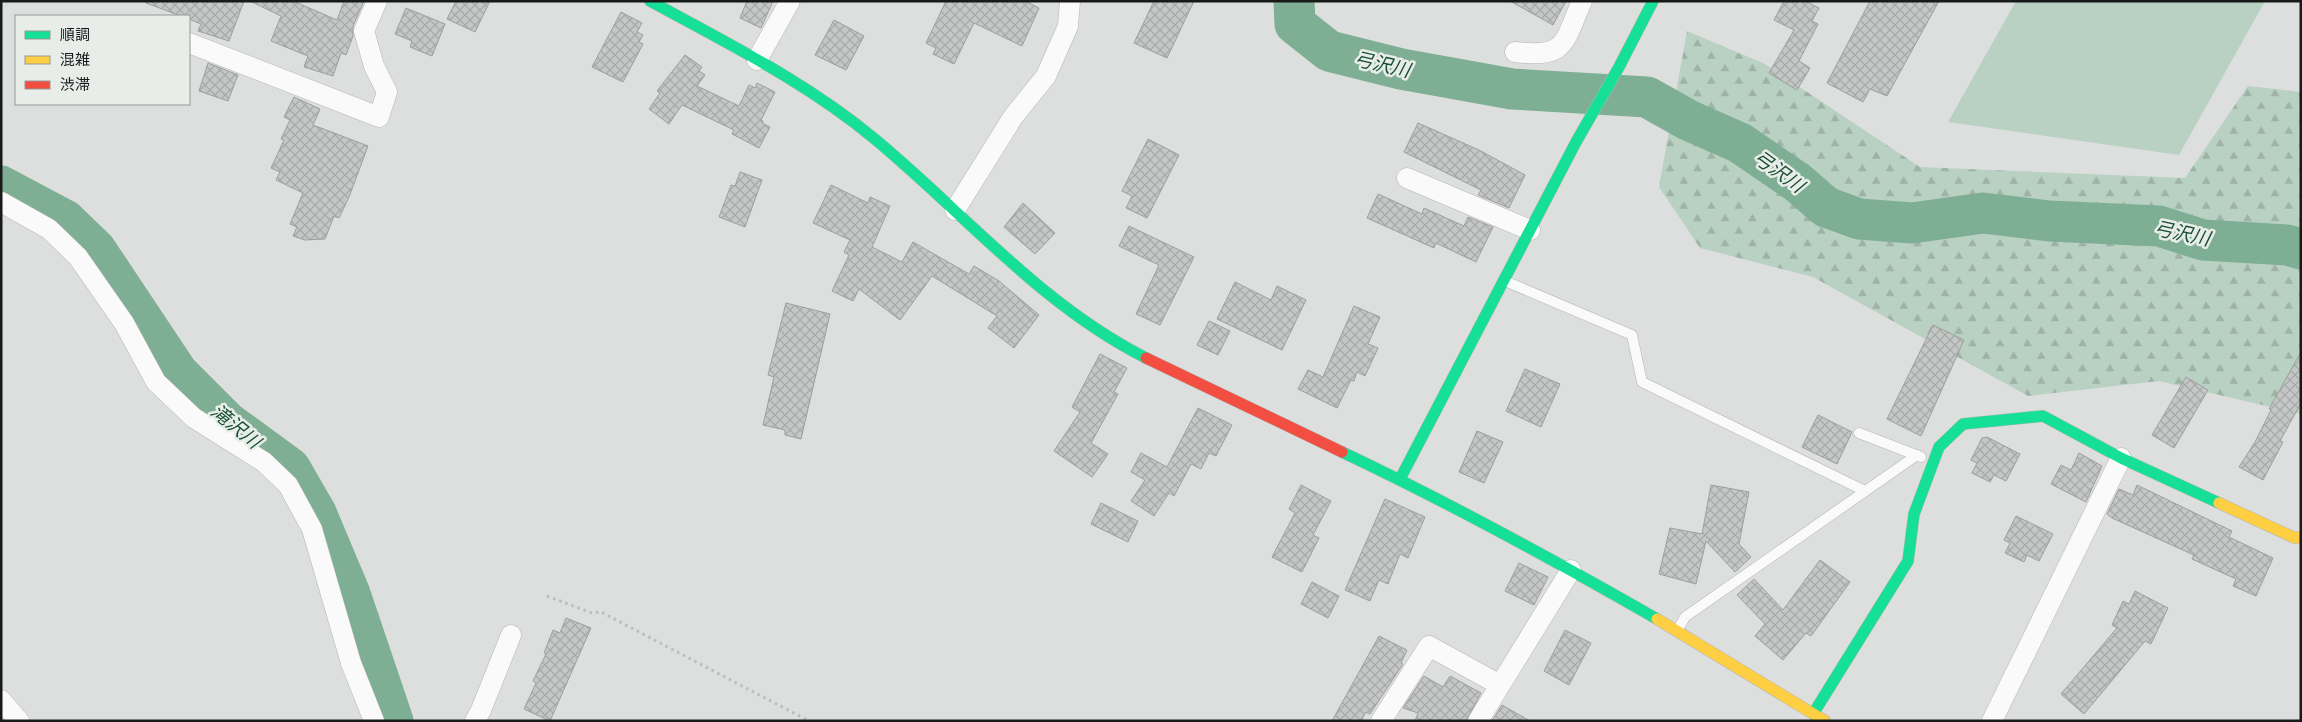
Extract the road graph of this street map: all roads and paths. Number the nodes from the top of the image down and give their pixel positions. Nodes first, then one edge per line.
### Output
1 (377, 1) edge
2 (650, 1) edge
3 (790, 1) edge
4 (1070, 1) edge
5 (1582, 1) edge
6 (1652, 1) edge
7 (190, 43) edge
8 (1514, 52) dead end
9 (757, 60) junction
10 (1407, 178) dead end
11 (1, 202) edge
12 (954, 210) junction
13 (1530, 230) junction
14 (1505, 281) junction
15 (1859, 433) dead end
16 (1917, 455) junction
17 (2121, 458) junction
18 (1934, 462) junction
19 (1400, 479) junction
20 (1865, 491) junction
21 (2301, 537) edge
22 (1570, 570) junction
23 (547, 596) dead end
24 (1677, 631) junction
25 (511, 635) dead end
26 (1500, 684) junction
27 (1, 700) edge
28 (1812, 717) edge
29 (20, 721) edge
30 (374, 721) edge
31 (475, 721) edge
32 (810, 721) edge
33 (1382, 721) edge
34 (1478, 721) edge
35 (1825, 721) edge
36 (1992, 721) edge

1 - 7 street
2 - 9 street
3 - 9 street
4 - 12 street
5 - 8 street
6 - 13 street
9 - 12 street
10 - 13 street
11 - 30 street
12 - 19 street
13 - 14 street
14 - 19 street
14 - 20 lane
15 - 16 lane
16 - 18 lane
16 - 20 lane
17 - 18 street
17 - 21 street
17 - 36 street
18 - 28 street
19 - 22 street
20 - 24 lane
22 - 24 street
22 - 26 street
23 - 32 path
24 - 28 street
25 - 31 street
26 - 33 street
26 - 34 street
27 - 29 street
28 - 35 street

